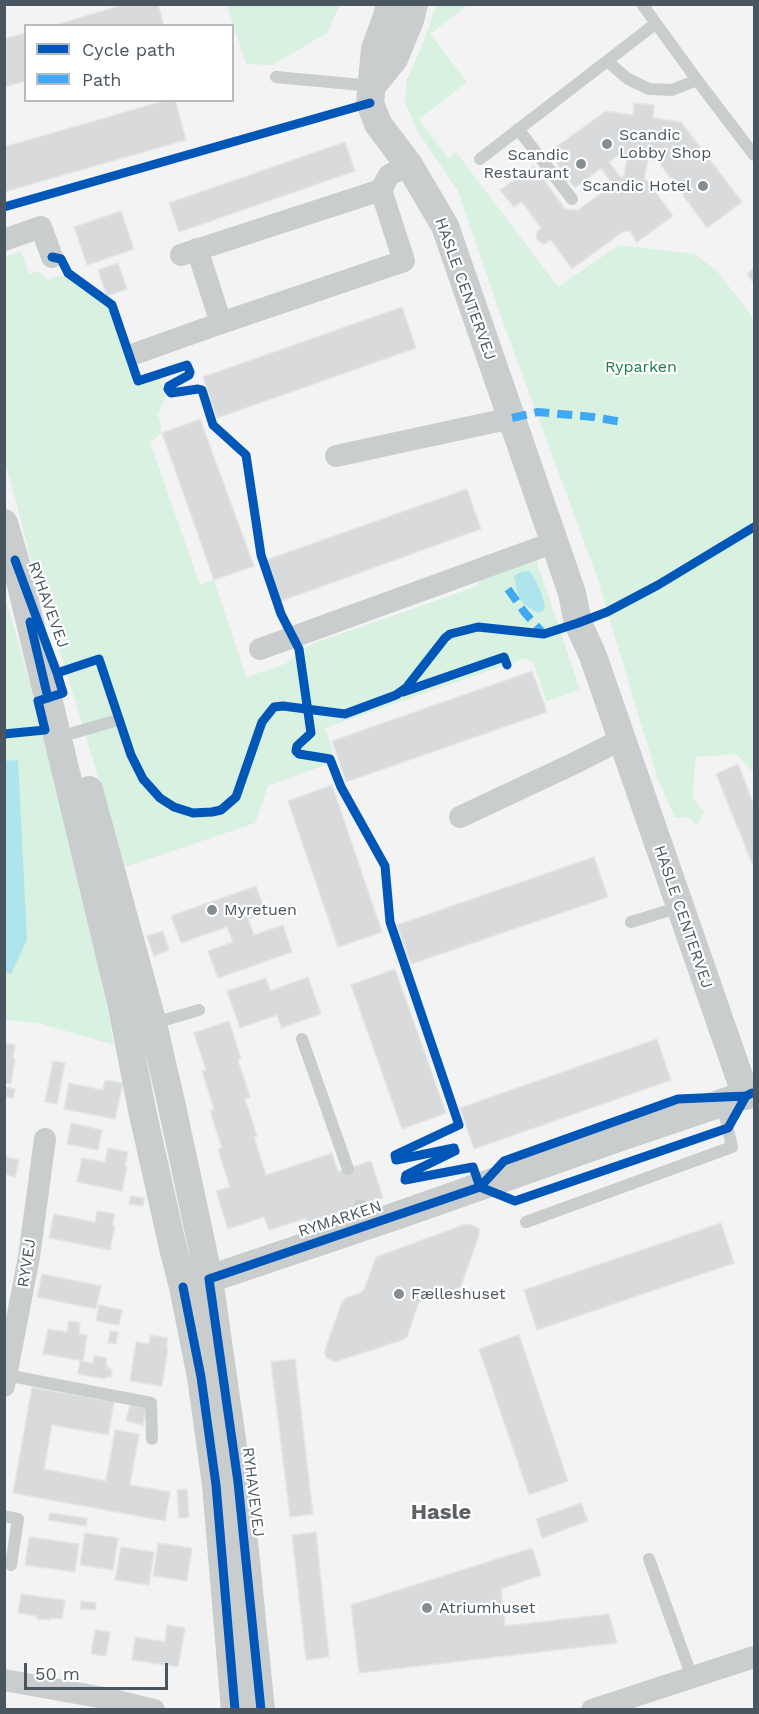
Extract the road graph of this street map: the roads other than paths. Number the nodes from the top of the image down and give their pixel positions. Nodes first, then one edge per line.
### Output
1 (390, 4) edge
2 (414, 4) edge
3 (642, 4) edge
4 (655, 24) junction
5 (607, 61) junction
6 (276, 77) dead end
7 (697, 80) junction
8 (372, 86) junction
9 (518, 129) junction
10 (754, 155) edge
11 (480, 159) dead end
12 (409, 165) junction
13 (381, 190) junction
14 (572, 199) dead end
15 (4, 240) edge
16 (52, 257) dead end
17 (221, 323) junction
18 (136, 353) dead end
19 (512, 418) junction
20 (336, 456) dead end
21 (4, 523) edge
22 (555, 542) junction
23 (15, 560) junction
24 (260, 649) dead end
25 (118, 720) dead end
26 (74, 733) junction
27 (622, 739) junction
28 (460, 817) dead end
29 (678, 904) junction
30 (631, 922) dead end
31 (199, 1010) dead end
32 (140, 1027) junction
33 (302, 1039) dead end
34 (741, 1097) edge
35 (45, 1139) dead end
36 (348, 1169) dead end
37 (526, 1222) dead end
38 (196, 1283) junction
39 (5, 1380) edge
40 (152, 1439) dead end
41 (4, 1516) edge
42 (649, 1558) dead end
43 (11, 1565) dead end
44 (754, 1657) edge
45 (693, 1677) junction
46 (4, 1680) edge
47 (154, 1710) edge
48 (235, 1710) edge
49 (261, 1710) edge
50 (592, 1710) edge

1 - 8 street, HASLE CENTERVEJ
2 - 8 street
3 - 4 lane
4 - 5 lane
4 - 7 lane
5 - 7 lane
5 - 9 lane
6 - 8 lane
7 - 10 lane
8 - 12 street, HASLE CENTERVEJ
9 - 11 lane
9 - 14 lane
12 - 13 street
12 - 19 street, HASLE CENTERVEJ
13 - 17 street
13 - 17 street
15 - 16 street
17 - 18 street
19 - 20 street
19 - 22 street, HASLE CENTERVEJ
21 - 23 street, RYHAVEVEJ
22 - 24 street
22 - 27 street, HASLE CENTERVEJ
23 - 26 street, RYHAVEVEJ
23 - 32 street, RYHAVEVEJ
25 - 26 lane
26 - 32 street, RYHAVEVEJ
27 - 28 street
27 - 29 street, HASLE CENTERVEJ
29 - 30 lane
29 - 34 street, HASLE CENTERVEJ
31 - 32 lane
32 - 38 street, RYHAVEVEJ
33 - 36 lane
34 - 37 lane
34 - 38 street, RYMARKEN
35 - 39 street, RYVEJ
38 - 48 street, RYHAVEVEJ
38 - 49 street, RYHAVEVEJ
39 - 40 lane
41 - 43 lane
42 - 45 lane
44 - 45 street
45 - 50 street
46 - 47 street

